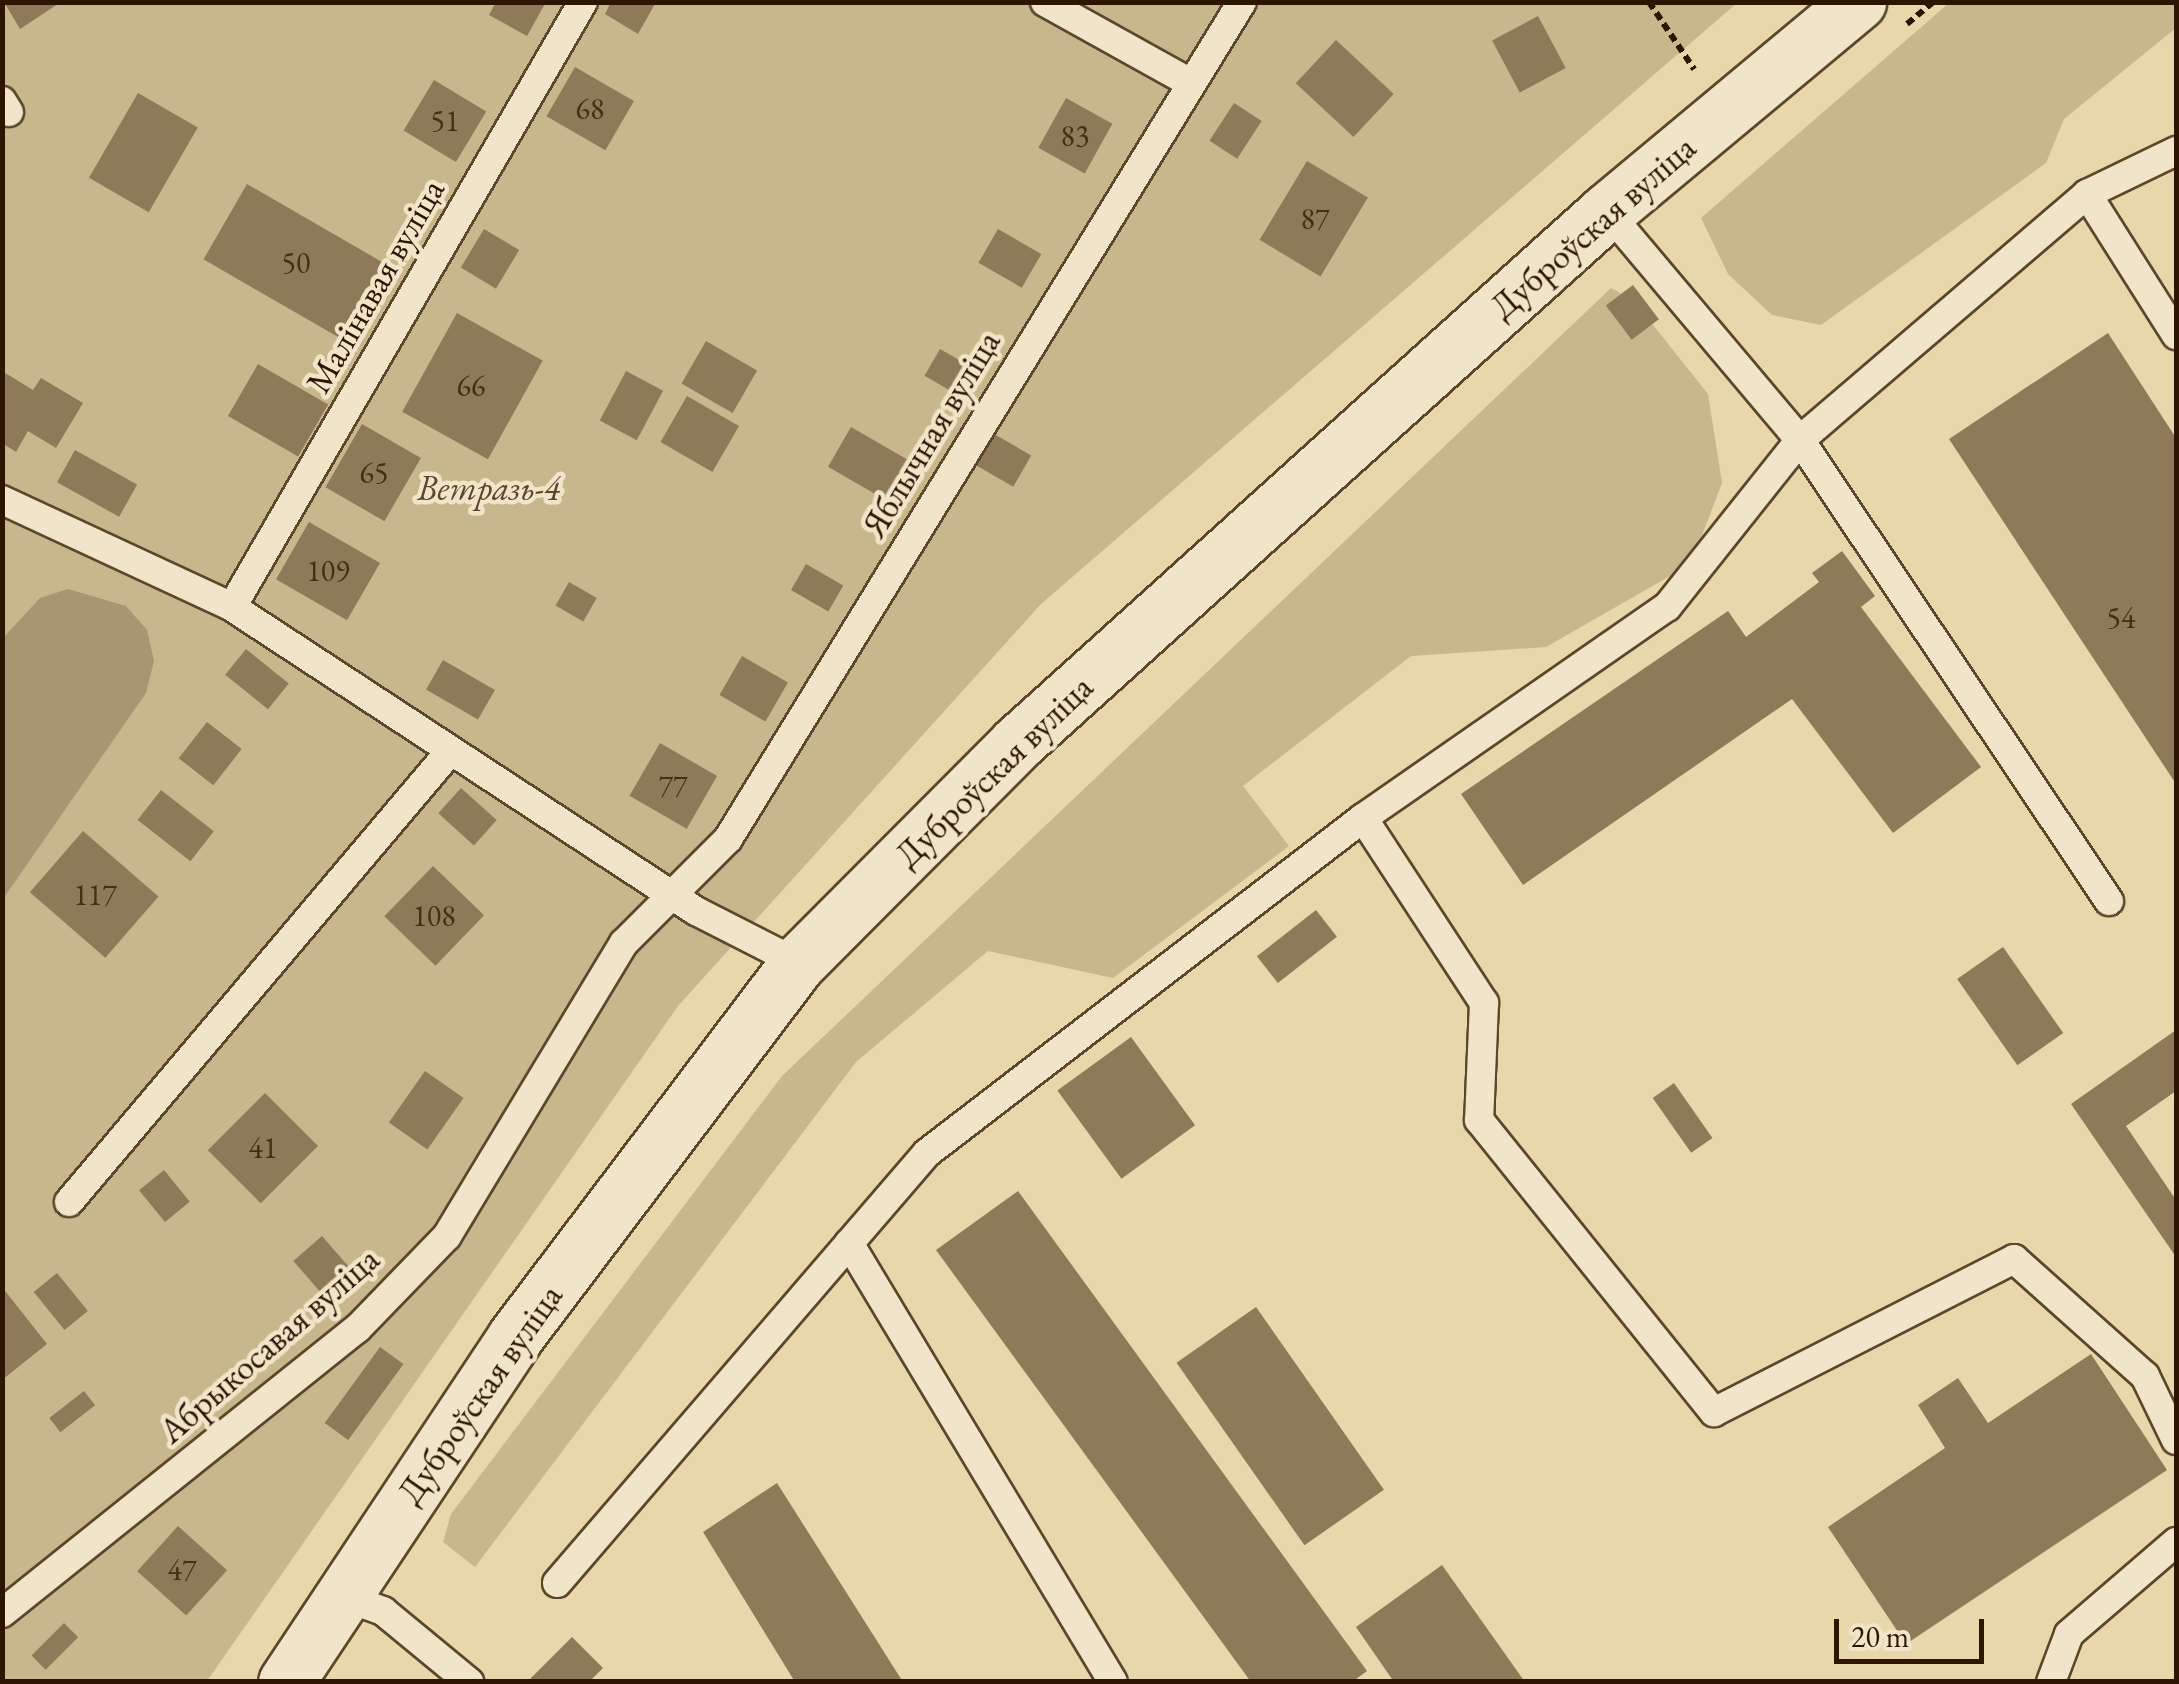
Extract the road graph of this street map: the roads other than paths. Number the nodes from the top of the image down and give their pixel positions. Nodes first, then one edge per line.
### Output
1 (583, 2) edge
2 (1046, 2) edge
3 (1242, 2) edge
4 (1880, 15) edge
5 (1190, 82) junction
6 (2176, 151) edge
7 (2087, 194) junction
8 (1607, 211) junction
9 (2176, 335) edge
10 (1800, 440) junction
11 (6, 510) edge
12 (232, 607) junction
13 (447, 754) junction
14 (1363, 818) junction
15 (677, 898) junction
16 (2109, 901) dead end
17 (798, 963) junction
18 (69, 1202) dead end
19 (850, 1244) junction
20 (2176, 1440) edge
21 (2176, 1542) edge
22 (557, 1583) dead end
23 (342, 1596) junction
24 (2, 1613) edge
25 (286, 1682) edge
26 (469, 1682) edge
27 (1113, 1682) edge
28 (2051, 1682) edge

1 - 12 lane, Малінавая вуліца
2 - 5 lane
3 - 5 lane, Яблычная вуліца
4 - 8 main road, Дуброўская вуліца
5 - 15 lane, Яблычная вуліца
6 - 7 lane
7 - 9 lane
7 - 10 lane
8 - 10 lane
8 - 17 main road, Дуброўская вуліца
10 - 14 lane
10 - 16 lane
11 - 12 lane
12 - 13 lane
13 - 15 lane
13 - 18 lane
14 - 19 lane
14 - 20 lane
15 - 17 lane
15 - 24 lane, Абрыкосавая вуліца
17 - 23 main road, Дуброўская вуліца
19 - 22 lane
19 - 27 lane
21 - 28 lane
23 - 25 main road, Дуброўская вуліца
23 - 26 lane

